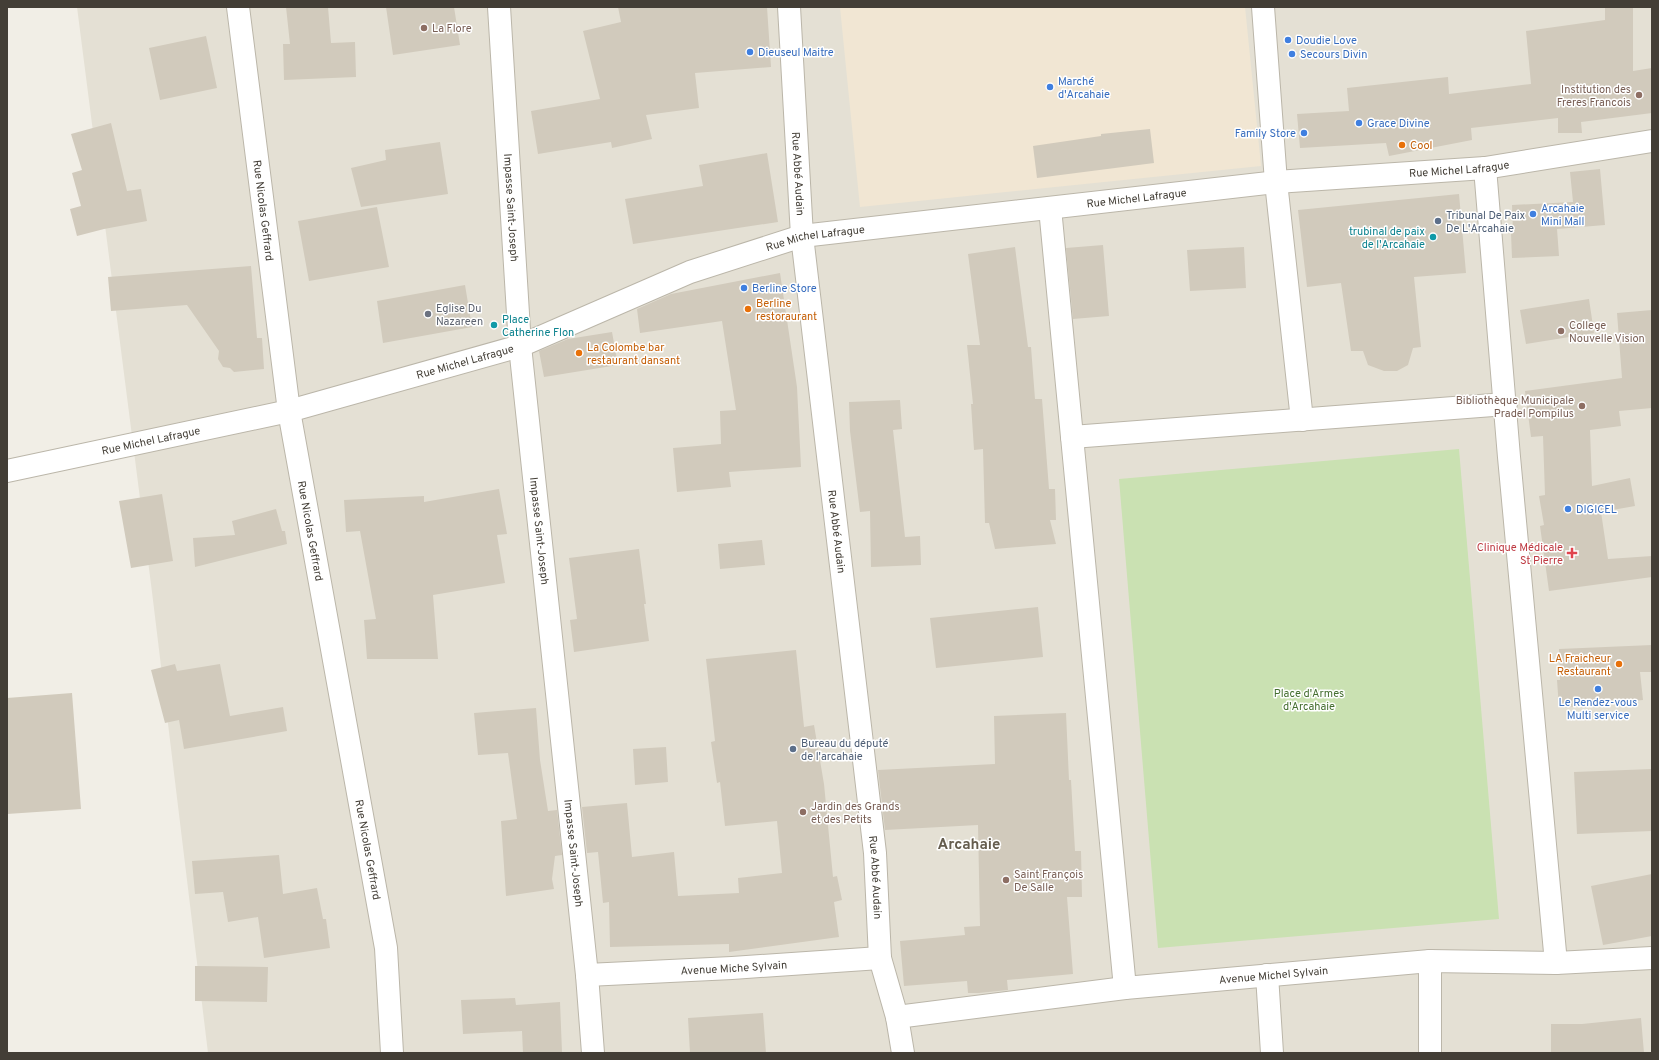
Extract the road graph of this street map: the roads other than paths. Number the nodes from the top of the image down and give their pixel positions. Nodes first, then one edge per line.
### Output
1 (238, 7) edge
2 (500, 7) edge
3 (789, 7) edge
4 (1263, 7) edge
5 (1652, 141) edge
6 (1485, 168) junction
7 (1276, 182) junction
8 (1050, 208) junction
9 (802, 236) junction
10 (520, 346) junction
11 (1506, 404) junction
12 (289, 411) junction
13 (1302, 420) junction
14 (1072, 437) junction
15 (7, 471) edge
16 (880, 958) junction
17 (1652, 958) edge
18 (1430, 961) junction
19 (1556, 962) junction
20 (587, 975) junction
21 (1267, 975) junction
22 (1125, 988) junction
23 (897, 1017) junction
24 (392, 1053) edge
25 (594, 1053) edge
26 (903, 1053) edge
27 (1272, 1053) edge
28 (1430, 1053) edge

1 - 12 street, Rue Nicolas Geffrard
2 - 10 street, Impasse Saint-Joseph
3 - 9 street, Rue Abbé Audain
4 - 7 street
5 - 6 street, Rue Michel Lafrague
6 - 7 street, Rue Michel Lafrague
6 - 11 street
7 - 8 street, Rue Michel Lafrague
7 - 13 street
8 - 9 street, Rue Michel Lafrague
8 - 14 street
9 - 10 street, Rue Michel Lafrague
9 - 16 street, Rue Abbé Audain
10 - 12 street, Rue Michel Lafrague
10 - 20 street, Impasse Saint-Joseph
11 - 13 street
11 - 19 street
12 - 15 street, Rue Michel Lafrague
12 - 24 street, Rue Nicolas Geffrard
13 - 14 street
14 - 22 street
16 - 20 street, Avenue Miche Sylvain
16 - 23 street, Rue Abbé Audain
17 - 19 street, Avenue Michel Sylvain
18 - 19 street, Avenue Michel Sylvain
18 - 21 street, Avenue Michel Sylvain
18 - 28 street
20 - 25 street, Impasse Saint-Joseph
21 - 22 street, Avenue Michel Sylvain
21 - 27 street
22 - 23 street, Avenue Michel Sylvain
23 - 26 street, Rue Abbé Audain

